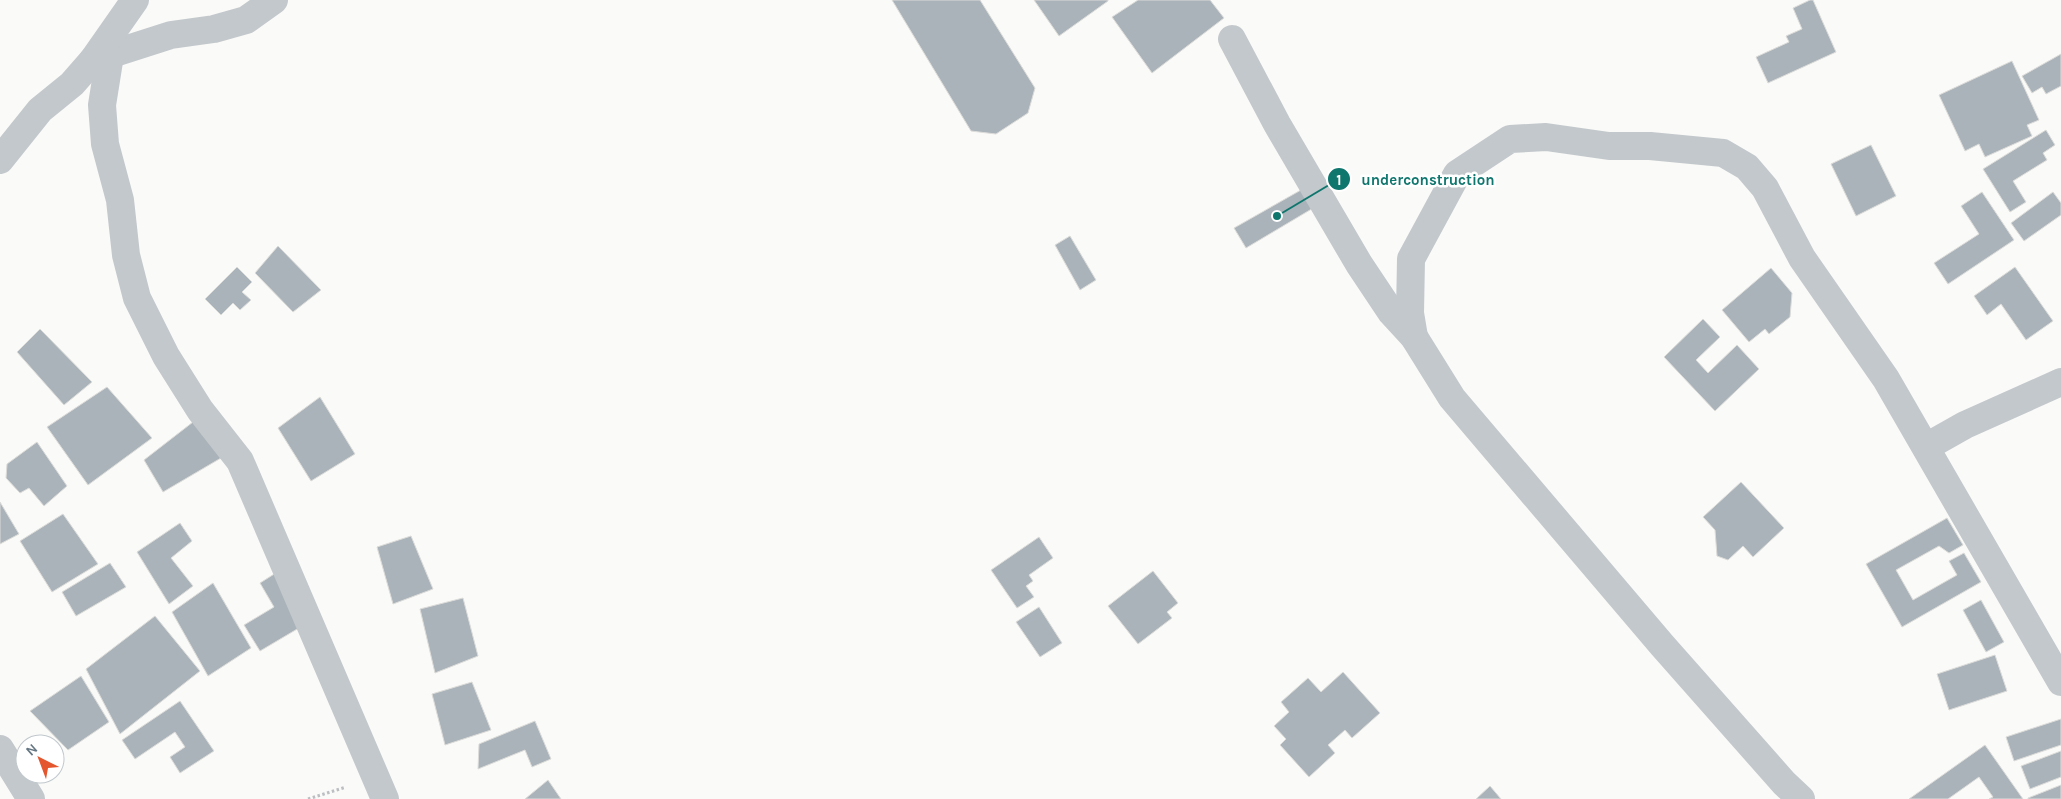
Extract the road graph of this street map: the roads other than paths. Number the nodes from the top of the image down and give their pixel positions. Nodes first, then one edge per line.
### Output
1 (135, 0) edge
2 (274, 0) edge
3 (1232, 39) dead end
4 (101, 57) junction
5 (0, 160) edge
6 (1414, 337) junction
7 (2061, 382) edge
8 (1926, 447) junction
9 (2061, 682) edge
10 (0, 749) edge
11 (380, 788) edge
12 (31, 799) edge
13 (1800, 799) edge

1 - 4 street
2 - 4 street
3 - 6 street
4 - 5 street
4 - 11 street
6 - 8 street
6 - 13 street
7 - 8 street
8 - 9 street
10 - 12 street

